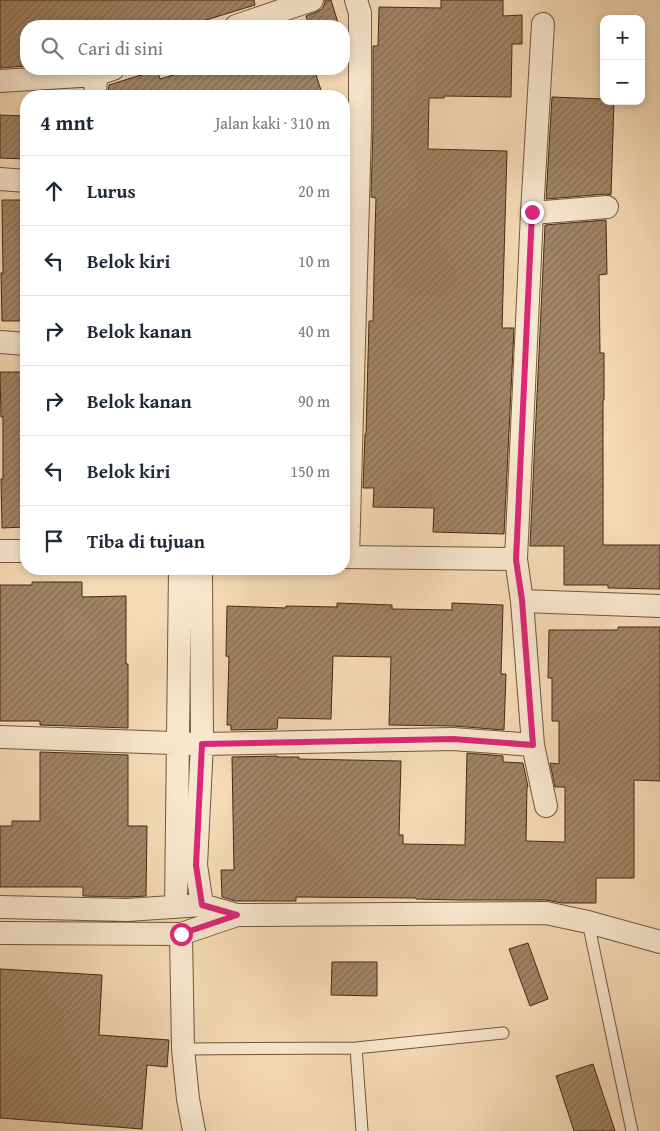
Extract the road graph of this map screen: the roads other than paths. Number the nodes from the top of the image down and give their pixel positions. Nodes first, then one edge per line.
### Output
1 (312, 0) edge
2 (356, 0) edge
3 (254, 20) edge
4 (543, 24) dead end
5 (101, 80) edge
6 (0, 81) edge
7 (352, 132) edge
8 (0, 179) edge
9 (20, 181) edge
10 (607, 207) dead end
11 (532, 212) junction
12 (350, 274) edge
13 (0, 342) edge
14 (20, 344) edge
15 (0, 551) edge
16 (20, 551) edge
17 (350, 557) edge
18 (516, 560) junction
19 (180, 575) edge
20 (201, 575) edge
21 (522, 600) junction
22 (660, 606) edge
23 (0, 737) edge
24 (178, 742) junction
25 (202, 744) junction
26 (533, 745) junction
27 (546, 806) dead end
28 (202, 905) junction
29 (0, 907) edge
30 (176, 907) junction
31 (237, 915) junction
32 (588, 922) junction
33 (0, 933) edge
34 (181, 934) junction
35 (660, 942) edge
36 (503, 1033) dead end
37 (356, 1048) junction
38 (183, 1049) junction
39 (194, 1131) edge
40 (362, 1131) edge
41 (632, 1131) edge

1 - 3 street
2 - 7 street
4 - 11 street
5 - 6 street
7 - 12 street
8 - 9 street
10 - 11 street
11 - 18 street
13 - 14 street
15 - 16 street
17 - 18 street
18 - 21 street
19 - 24 street
20 - 25 street
21 - 22 street
21 - 26 street
23 - 24 street
24 - 25 street
24 - 30 street
25 - 26 street
25 - 28 street
26 - 27 street
28 - 30 street
28 - 31 street
29 - 30 street
31 - 32 street
31 - 34 street
32 - 35 street
32 - 41 lane
33 - 34 street
34 - 38 street
36 - 37 lane
37 - 38 lane
37 - 40 lane
38 - 39 street

